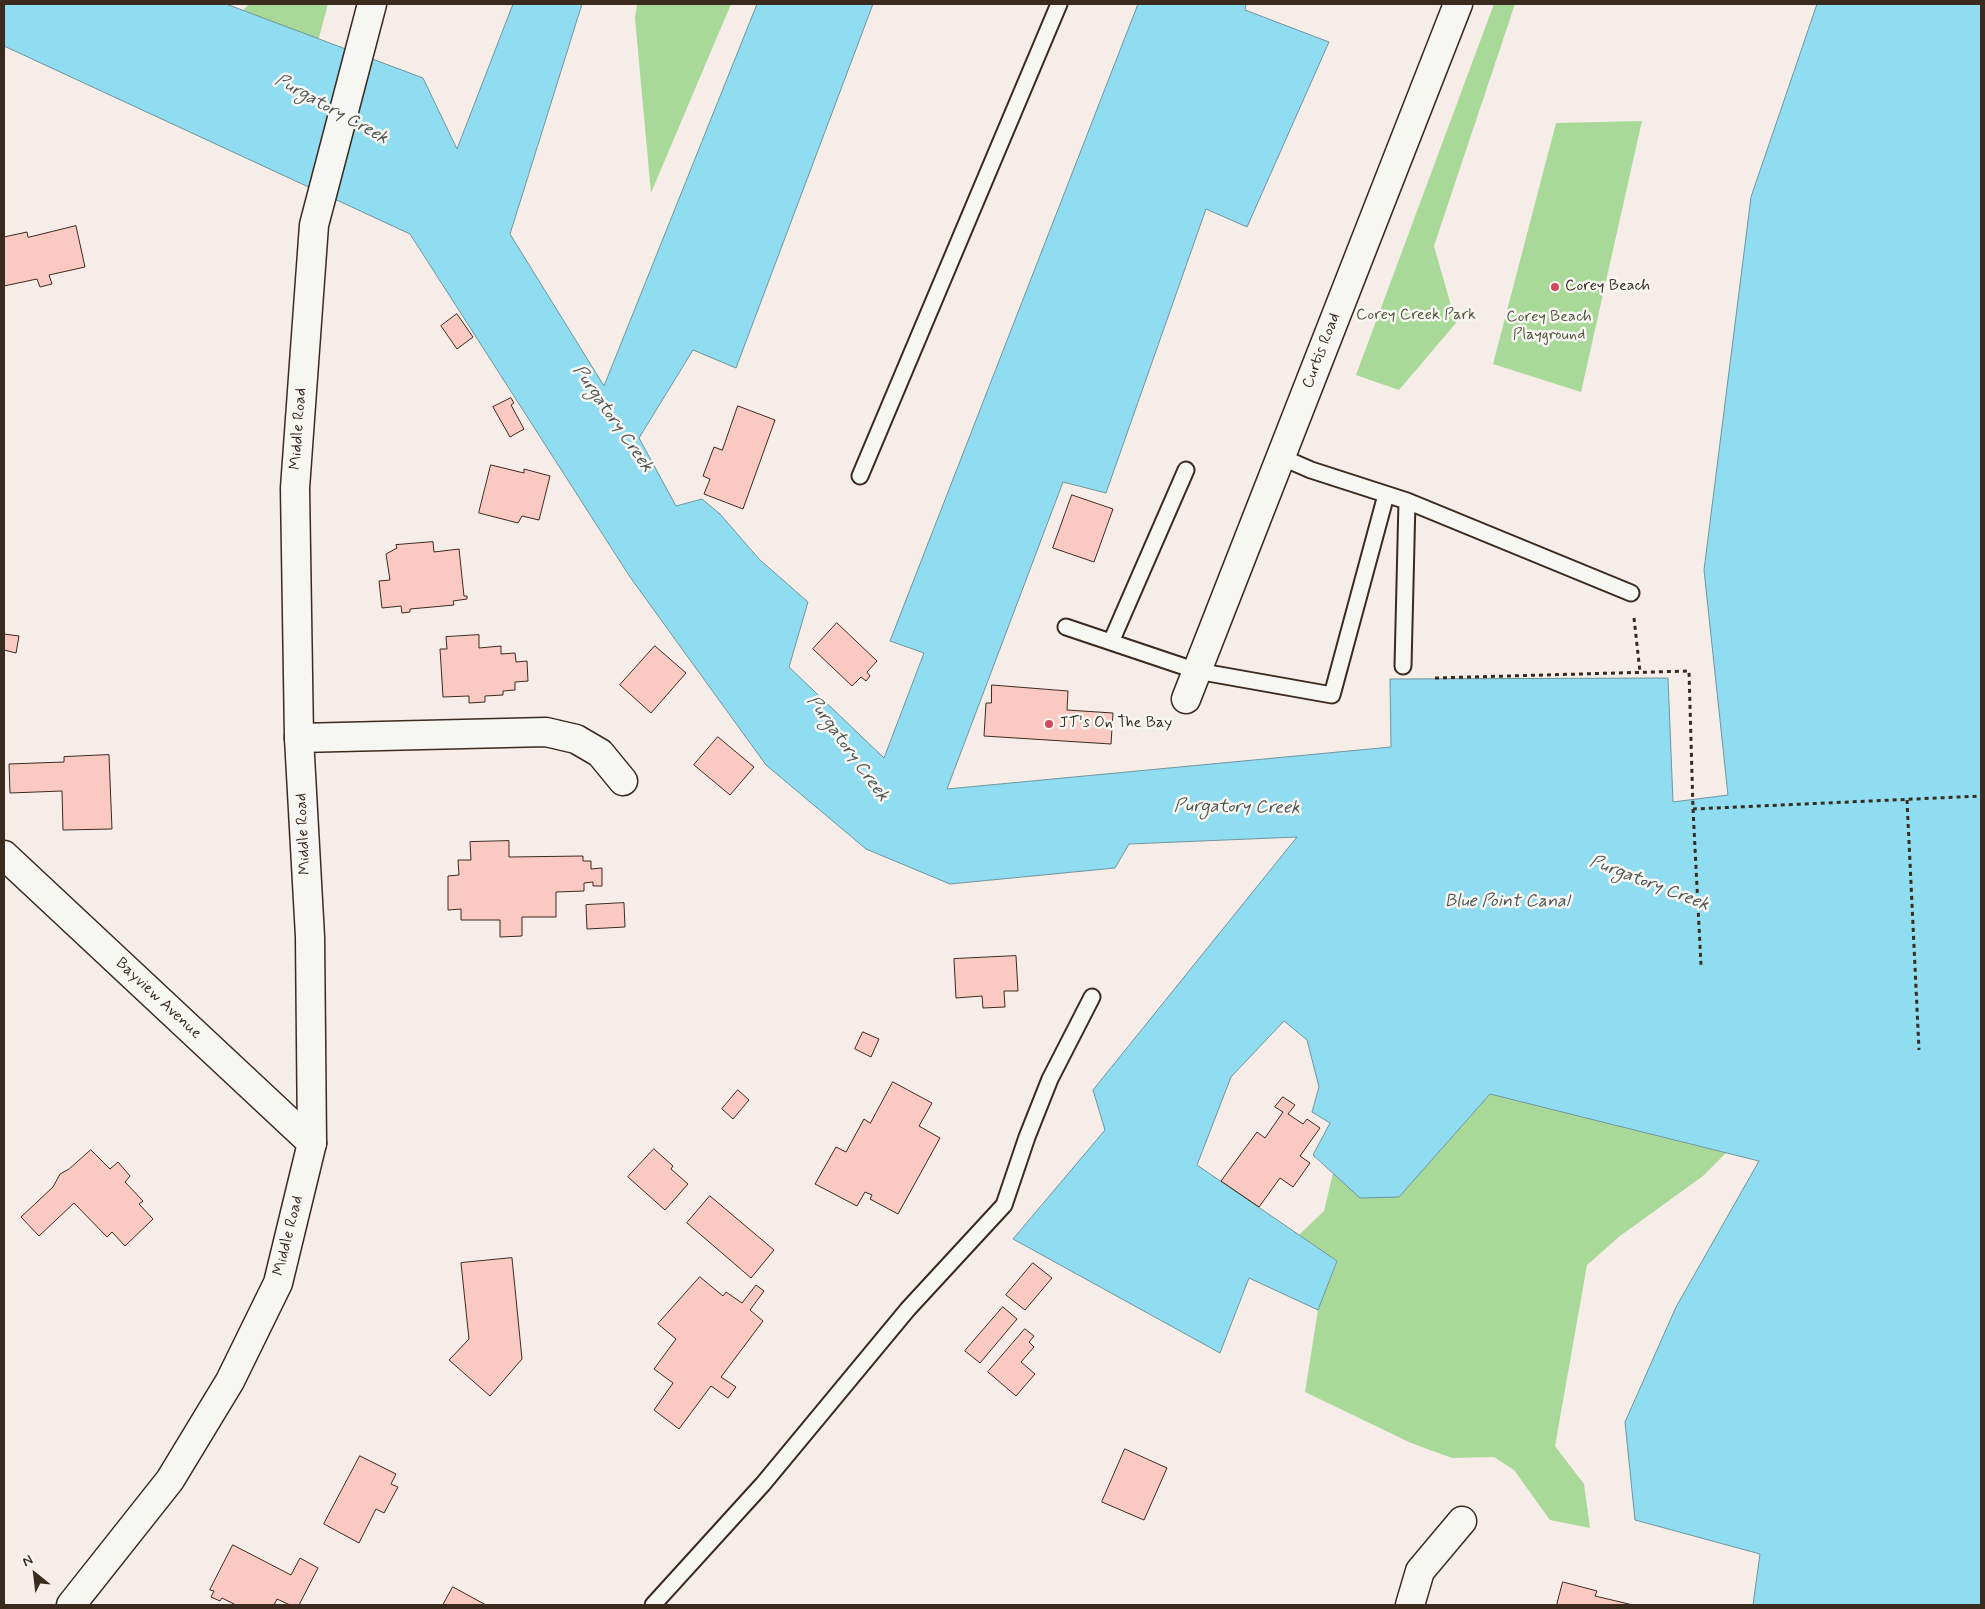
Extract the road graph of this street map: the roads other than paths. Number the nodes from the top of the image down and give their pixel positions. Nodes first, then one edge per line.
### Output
1 (1058, 4) edge
2 (1458, 4) edge
3 (369, 16) edge
4 (1281, 457) junction
5 (1186, 470) dead end
6 (860, 476) dead end
7 (1386, 495) junction
8 (1407, 501) junction
9 (1631, 593) road end
10 (1066, 627) dead end
11 (1110, 642) junction
12 (1404, 666) dead end
13 (1197, 671) junction
14 (1186, 699) dead end
15 (299, 738) junction
16 (623, 781) dead end
17 (4, 855) edge
18 (1092, 997) dead end
19 (312, 1143) junction
20 (1462, 1521) dead end
21 (70, 1605) edge
22 (653, 1605) edge
23 (1410, 1605) edge

1 - 6 lane
2 - 4 main road, Curtis Road
3 - 15 main road, Middle Road
4 - 7 lane
4 - 13 main road, Curtis Road
5 - 11 lane
7 - 8 lane
7 - 13 lane
8 - 9 lane
8 - 12 lane
10 - 11 lane
11 - 13 lane
13 - 14 main road, Curtis Road
15 - 16 main road
15 - 19 main road, Middle Road
17 - 19 main road, Bayview Avenue
18 - 22 lane
19 - 21 main road, Middle Road
20 - 23 main road

